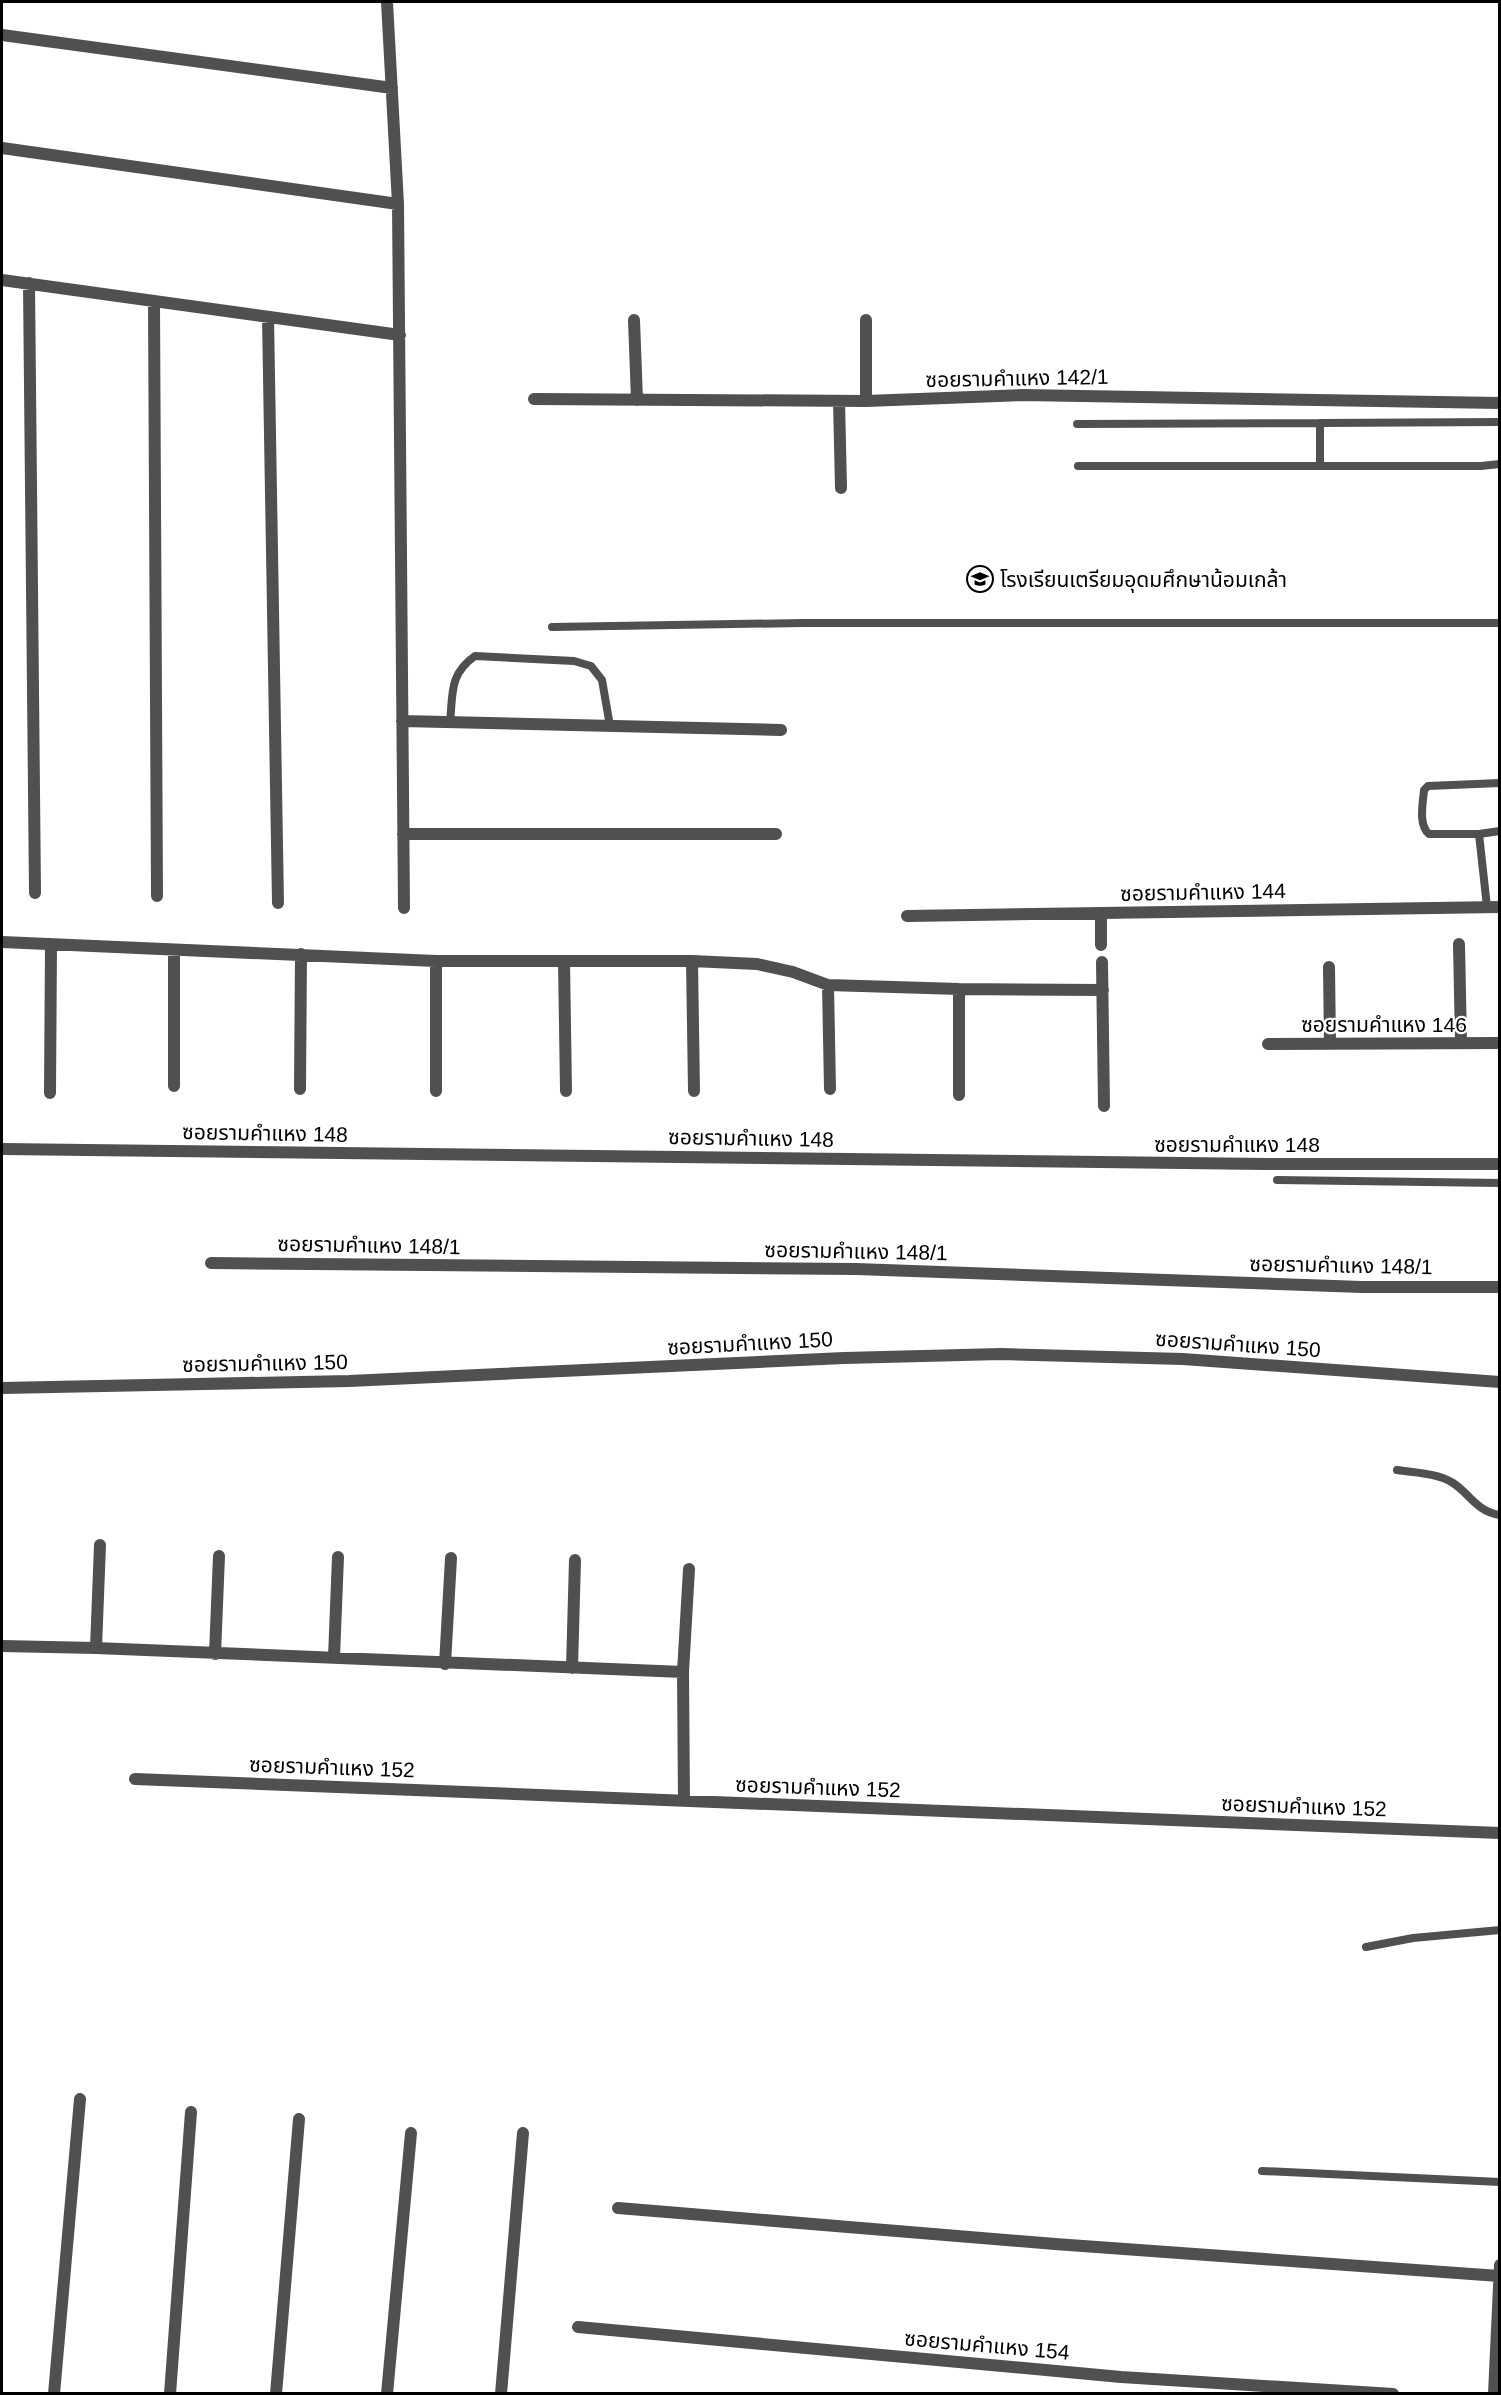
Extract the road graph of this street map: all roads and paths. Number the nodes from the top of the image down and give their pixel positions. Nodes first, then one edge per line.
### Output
1 (387, 2) edge
2 (2, 35) edge
3 (392, 88) junction
4 (2, 148) edge
5 (398, 204) junction
6 (2, 280) edge
7 (29, 283) junction
8 (154, 302) junction
9 (268, 317) junction
10 (634, 320) dead end
11 (866, 320) dead end
12 (400, 334) junction
13 (534, 399) dead end
14 (637, 400) junction
15 (839, 401) junction
16 (866, 401) junction
17 (1500, 402) edge
18 (1500, 422) edge
19 (1320, 423) junction
20 (1077, 424) dead end
21 (1500, 464) edge
22 (1320, 465) junction
23 (1078, 466) dead end
24 (841, 488) dead end
25 (1500, 623) edge
26 (552, 627) dead end
27 (402, 722) junction
28 (450, 722) junction
29 (610, 726) junction
30 (781, 730) dead end
31 (1500, 783) edge
32 (1500, 831) edge
33 (403, 834) junction
34 (776, 834) dead end
35 (1479, 834) junction
36 (35, 893) dead end
37 (157, 896) dead end
38 (278, 903) dead end
39 (1493, 907) edge
40 (404, 909) dead end
41 (1101, 914) junction
42 (907, 916) dead end
43 (2, 942) edge
44 (51, 944) junction
45 (1101, 945) dead end
46 (1459, 945) dead end
47 (174, 950) junction
48 (301, 954) junction
49 (436, 961) junction
50 (564, 961) junction
51 (692, 961) junction
52 (1102, 962) dead end
53 (1329, 966) dead end
54 (828, 985) junction
55 (959, 989) junction
56 (1103, 990) junction
57 (1461, 1043) junction
58 (1500, 1043) edge
59 (1268, 1044) dead end
60 (1330, 1044) junction
61 (174, 1086) dead end
62 (300, 1089) dead end
63 (830, 1089) dead end
64 (436, 1091) dead end
65 (566, 1091) dead end
66 (694, 1091) dead end
67 (50, 1093) dead end
68 (959, 1095) dead end
69 (1104, 1106) dead end
70 (2, 1149) edge
71 (1500, 1164) edge
72 (1277, 1180) dead end
73 (1500, 1183) edge
74 (211, 1263) dead end
75 (1500, 1287) edge
76 (1500, 1382) edge
77 (2, 1388) edge
78 (1397, 1470) dead end
79 (1500, 1515) edge
80 (100, 1545) dead end
81 (219, 1556) dead end
82 (338, 1557) dead end
83 (451, 1558) dead end
84 (575, 1560) dead end
85 (689, 1569) dead end
86 (2, 1646) edge
87 (96, 1648) junction
88 (215, 1654) junction
89 (334, 1657) junction
90 (444, 1664) junction
91 (572, 1668) junction
92 (683, 1672) junction
93 (135, 1779) dead end
94 (684, 1801) junction
95 (1500, 1833) edge
96 (1500, 1930) edge
97 (1366, 1947) dead end
98 (80, 2098) dead end
99 (191, 2112) dead end
100 (299, 2119) dead end
101 (411, 2133) dead end
102 (523, 2133) dead end
103 (1262, 2171) dead end
104 (1500, 2182) edge
105 (618, 2208) dead end
106 (1499, 2271) edge
107 (579, 2327) dead end
108 (54, 2394) edge
109 (170, 2394) edge
110 (276, 2394) edge
111 (387, 2394) edge
112 (501, 2394) edge
113 (1393, 2394) edge
114 (1494, 2394) edge

1 - 3 street
2 - 3 street
3 - 5 street
4 - 5 street
5 - 12 street
6 - 7 street
7 - 8 street
7 - 36 street
8 - 9 street
8 - 37 street
9 - 12 street
9 - 38 street
10 - 14 street
11 - 16 street
12 - 27 street
13 - 14 street, ซอยรามคำแหง 142/1
14 - 15 street, ซอยรามคำแหง 142/1
15 - 16 street, ซอยรามคำแหง 142/1
15 - 24 street
16 - 17 street, ซอยรามคำแหง 142/1
18 - 19 lane
19 - 20 lane
19 - 22 lane
21 - 22 lane
22 - 23 lane
25 - 26 lane
27 - 28 street
27 - 33 street
28 - 29 street
28 - 29 lane
29 - 30 street
31 - 35 lane
32 - 35 lane
33 - 34 street
33 - 40 street
35 - 39 lane
39 - 41 street, ซอยรามคำแหง 144
41 - 42 street, ซอยรามคำแหง 144
41 - 45 street
43 - 44 street
44 - 47 street
44 - 67 street
46 - 57 street
47 - 48 street
47 - 61 street
48 - 49 street
48 - 62 street
49 - 50 street
49 - 64 street
50 - 51 street
50 - 65 street
51 - 54 street
51 - 66 street
52 - 56 street
53 - 60 street
54 - 55 street
54 - 63 street
55 - 56 street
55 - 68 street
56 - 69 street
57 - 58 street, ซอยรามคำแหง 146
57 - 60 street, ซอยรามคำแหง 146
59 - 60 street, ซอยรามคำแหง 146
70 - 71 street, ซอยรามคำแหง 148
72 - 73 lane
74 - 75 street, ซอยรามคำแหง 148/1
76 - 77 street, ซอยรามคำแหง 150
78 - 79 lane
80 - 87 street
81 - 88 street
82 - 89 street
83 - 90 street
84 - 91 street
85 - 92 street
86 - 87 street
87 - 88 street
88 - 89 street
89 - 90 street
90 - 91 street
91 - 92 street
92 - 94 street
93 - 94 street, ซอยรามคำแหง 152
94 - 95 street, ซอยรามคำแหง 152
96 - 97 lane
98 - 108 street
99 - 109 street
100 - 110 street
101 - 111 street
102 - 112 street
103 - 104 lane
105 - 106 street
106 - 114 street
107 - 113 street, ซอยรามคำแหง 154

